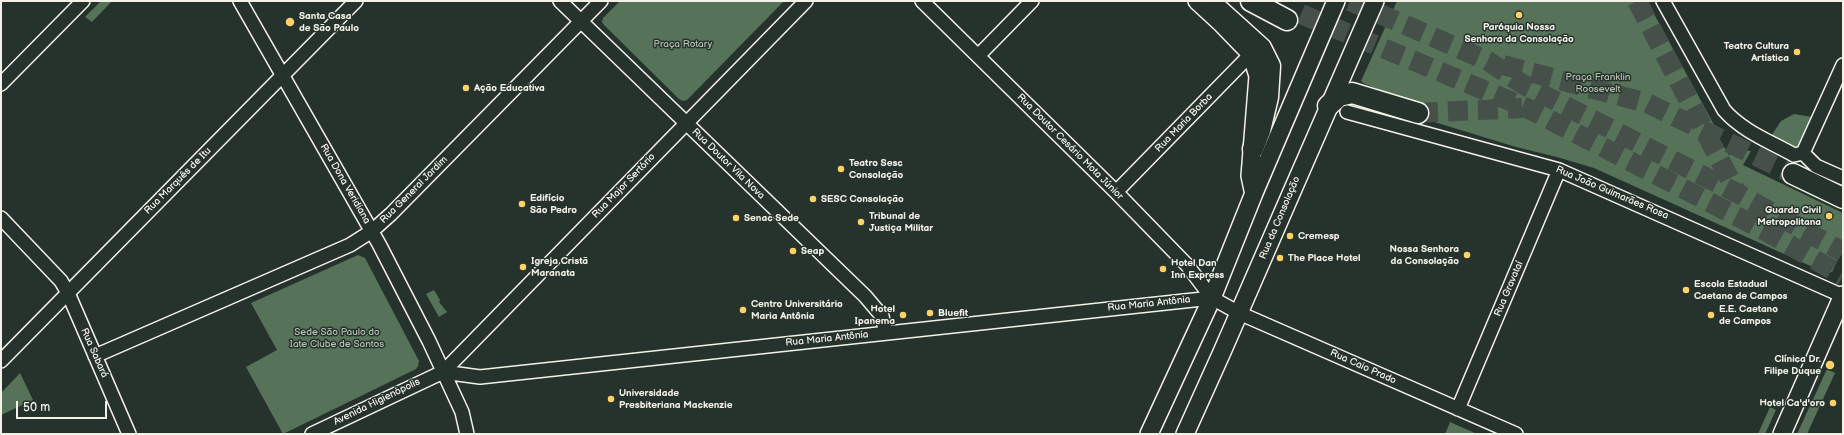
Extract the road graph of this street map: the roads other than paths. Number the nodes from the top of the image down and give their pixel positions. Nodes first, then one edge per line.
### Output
1 (83, 1) edge
2 (240, 1) edge
3 (356, 1) edge
4 (560, 1) edge
5 (601, 1) edge
6 (806, 1) edge
7 (922, 1) edge
8 (1032, 1) edge
9 (1197, 1) edge
10 (1208, 1) edge
11 (1251, 1) edge
12 (1336, 1) edge
13 (1361, 1) edge
14 (1375, 1) edge
15 (1664, 1) edge
16 (1285, 10) tunnel mouth
17 (581, 22) junction
18 (1364, 23) junction
19 (1256, 51) junction
20 (978, 56) junction
21 (1843, 65) edge
22 (283, 75) junction
23 (1, 84) edge
24 (1328, 106) junction
25 (1348, 112) dead end
26 (1418, 113) tunnel mouth
27 (686, 124) junction
28 (1253, 148) joint
29 (1803, 153) junction
30 (1559, 170) junction
31 (1793, 174) tunnel mouth
32 (1843, 178) edge
33 (1116, 192) junction
34 (1254, 193) junction
35 (1843, 198) edge
36 (1, 218) edge
37 (372, 231) junction
38 (68, 293) junction
39 (1843, 295) edge
40 (1212, 298) junction
41 (1239, 313) junction
42 (886, 332) junction
43 (463, 352) junction
44 (95, 356) junction
45 (1, 361) edge
46 (443, 372) junction
47 (471, 376) junction
48 (1458, 409) junction
49 (129, 434) edge
50 (312, 434) edge
51 (467, 434) edge
52 (1149, 434) edge
53 (1185, 434) edge
54 (1516, 434) edge
55 (1782, 434) edge

1 - 23 street
2 - 22 street, Rua Dona Veridiana
3 - 22 street, Rua Marquês de Itu
4 - 17 street, Rua Doutor Vila Nova
5 - 17 street, Rua General Jardim
6 - 27 street, Rua Major Sertório
7 - 20 street, Rua Doutor Cesário Mota Júnior
8 - 20 street
9 - 19 main road
10 - 19 highway
11 - 16 highway
12 - 34 main road
13 - 18 main road
14 - 18 main road, Rua da Consolação
15 - 29 street
17 - 27 street, Rua Doutor Vila Nova
17 - 37 street, Rua General Jardim
18 - 24 main road, Rua da Consolação
19 - 28 highway
19 - 33 street, Rua Maria Borba
20 - 33 street, Rua Doutor Cesário Mota Júnior
21 - 29 street
22 - 37 street, Rua Dona Veridiana
22 - 38 street, Rua Marquês de Itu
24 - 26 highway
24 - 41 main road, Rua da Consolação
25 - 30 street, Rua João Guimarães Rosa
27 - 42 street, Rua Doutor Vila Nova
27 - 43 street, Rua Major Sertório
28 - 34 main road
29 - 32 street
30 - 39 street, Rua João Guimarães Rosa
30 - 48 street, Rua Gravataí
31 - 35 highway
33 - 40 street, Rua Doutor Cesário Mota Júnior
34 - 40 main road
36 - 38 street, Rua Sabará
37 - 44 street, Rua General Jardim
37 - 46 street, Rua Dona Veridiana
38 - 44 street, Rua Sabará
38 - 45 street, Rua Marquês de Itu
39 - 55 main road
40 - 41 street, Rua Caio Prado
40 - 42 street, Rua Maria Antônia
40 - 52 main road
41 - 48 street, Rua Caio Prado
41 - 53 main road, Rua da Consolação
42 - 47 street, Rua Maria Antônia
43 - 46 street, Rua Major Sertório
43 - 47 street
44 - 49 street, Rua Sabará
46 - 47 street, Rua Maria Antônia
46 - 50 street, Avenida Higienópolis
46 - 51 street, Rua Dona Veridiana
48 - 54 street, Rua Caio Prado

